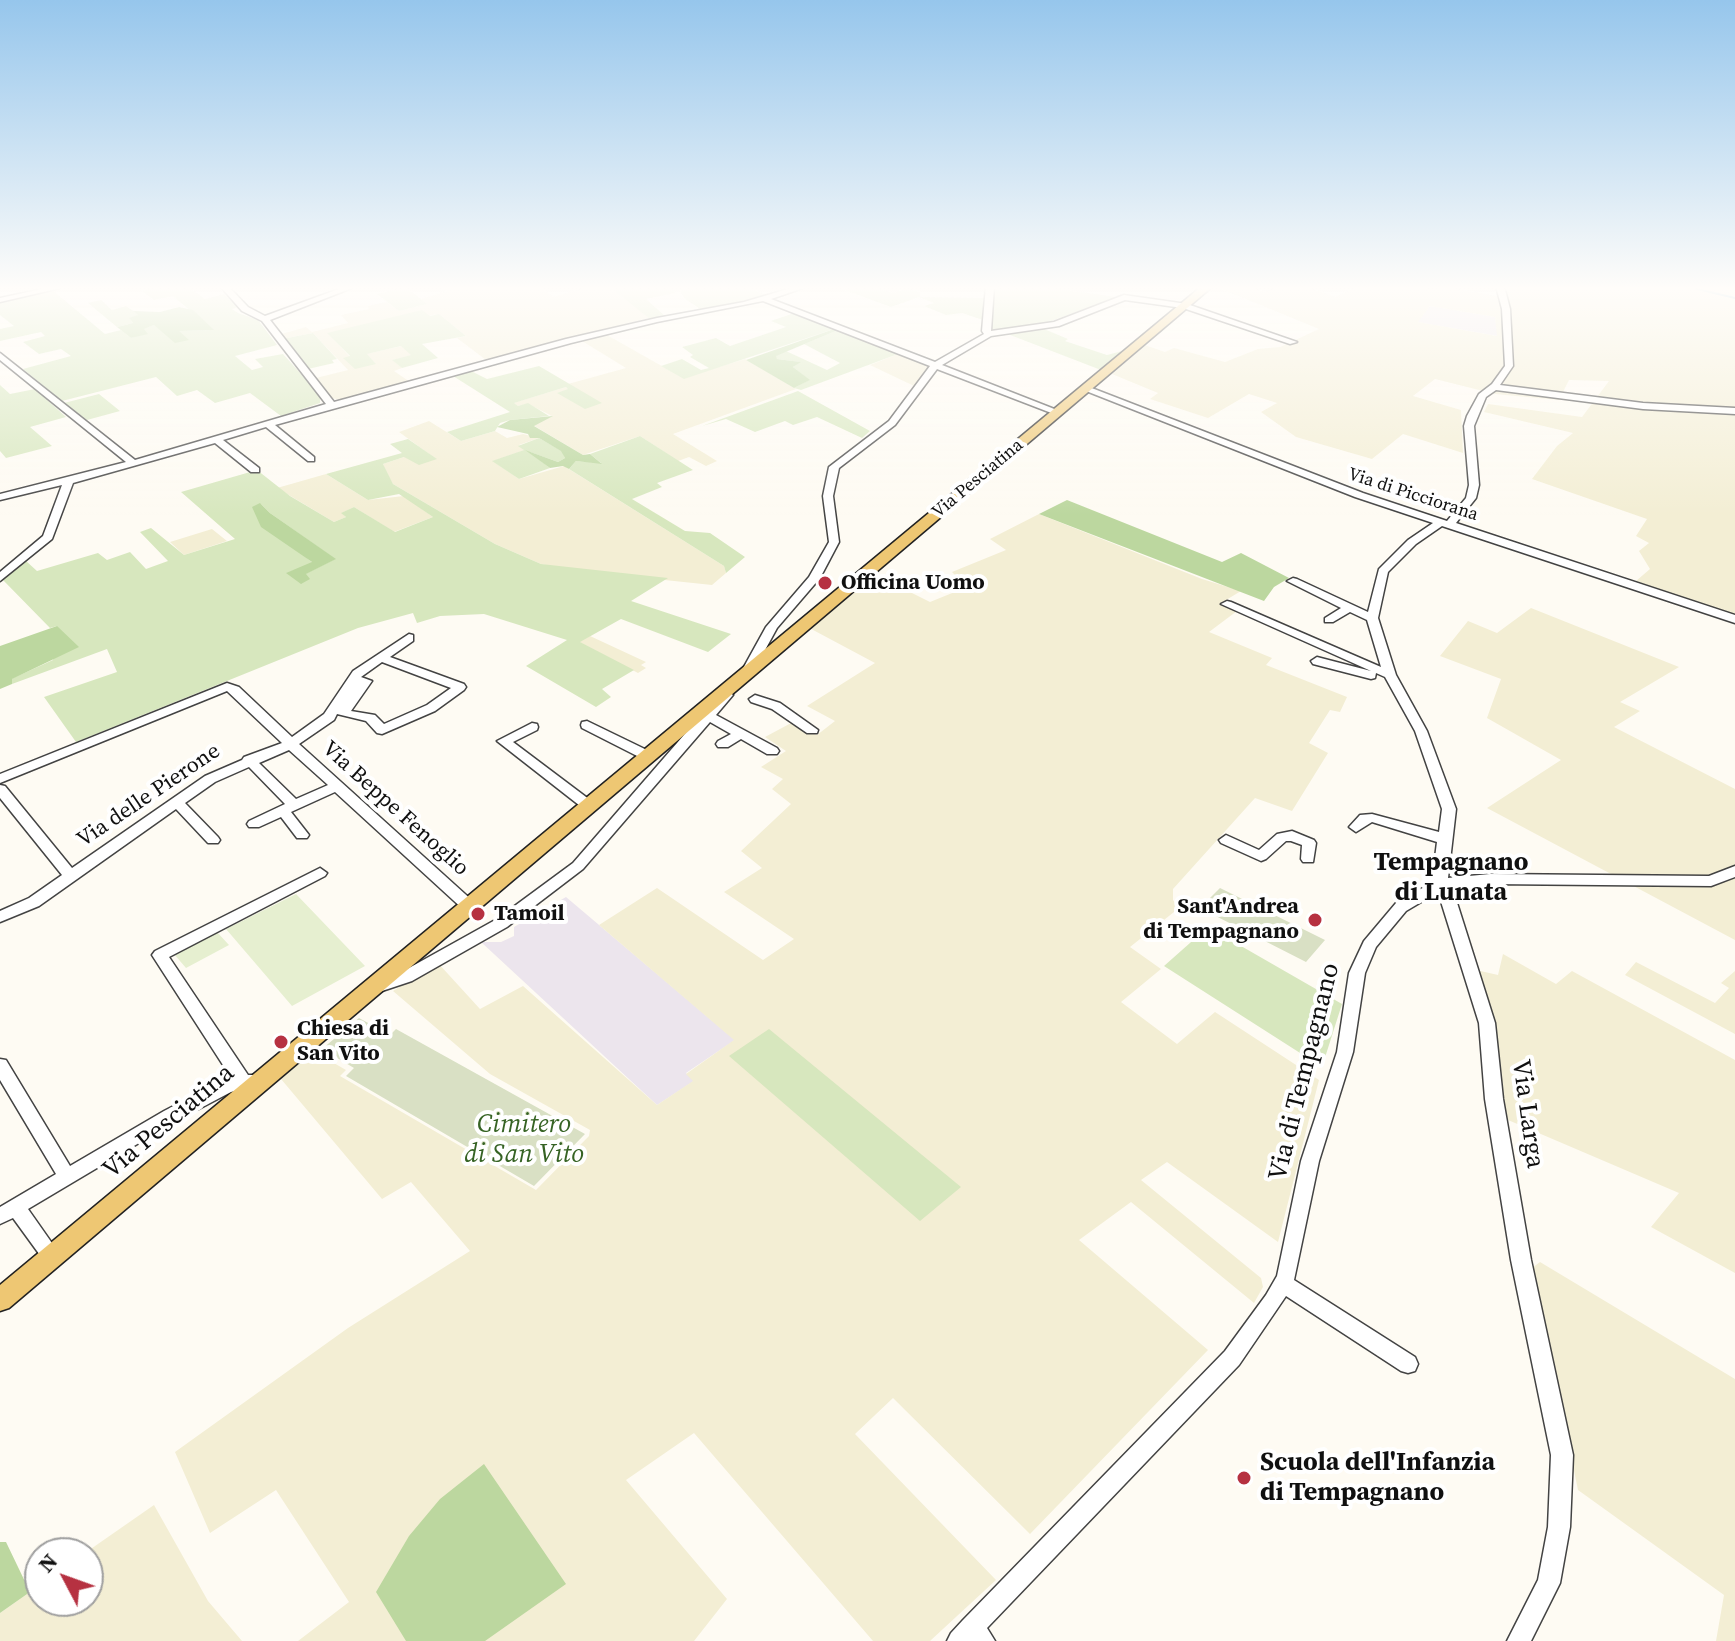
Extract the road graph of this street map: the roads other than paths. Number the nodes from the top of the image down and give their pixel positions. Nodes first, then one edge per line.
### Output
1 (8, 363) edge
2 (299, 363) edge
3 (493, 363) edge
4 (929, 363) edge
5 (939, 363) edge
6 (1117, 363) edge
7 (1509, 363) edge
8 (935, 365) junction
9 (1494, 387) junction
10 (1086, 389) junction
11 (332, 405) junction
12 (1735, 411) edge
13 (1057, 412) junction
14 (268, 424) junction
15 (216, 439) junction
16 (311, 459) dead end
17 (133, 463) junction
18 (255, 470) dead end
19 (69, 481) junction
20 (0, 497) edge
21 (1446, 522) junction
22 (0, 578) edge
23 (1293, 581) dead end
24 (1227, 604) dead end
25 (1347, 609) junction
26 (784, 613) junction
27 (1372, 618) junction
28 (1735, 619) edge
29 (1329, 620) dead end
30 (803, 626) junction
31 (409, 638) dead end
32 (380, 657) junction
33 (1317, 661) dead end
34 (747, 673) junction
35 (1392, 678) junction
36 (353, 679) junction
37 (755, 699) dead end
38 (708, 716) junction
39 (587, 725) dead end
40 (532, 727) dead end
41 (812, 730) dead end
42 (742, 733) junction
43 (291, 744) junction
44 (723, 744) dead end
45 (772, 751) dead end
46 (648, 756) junction
47 (249, 760) junction
48 (0, 779) edge
49 (336, 786) junction
50 (0, 789) edge
51 (312, 791) dead end
52 (177, 802) junction
53 (589, 806) junction
54 (282, 808) junction
55 (254, 824) dead end
56 (1356, 827) dead end
57 (302, 835) dead end
58 (1445, 839) junction
59 (213, 840) dead end
60 (1226, 840) dead end
61 (1308, 859) dead end
62 (1735, 871) edge
63 (320, 873) dead end
64 (71, 877) junction
65 (1443, 883) junction
66 (470, 907) junction
67 (0, 917) edge
68 (373, 988) junction
69 (0, 1065) edge
70 (254, 1080) junction
71 (67, 1177) junction
72 (8, 1212) edge
73 (52, 1256) junction
74 (1283, 1283) junction
75 (0, 1300) edge
76 (1408, 1364) dead end
77 (971, 1637) edge
78 (1519, 1641) edge

1 - 17 street
2 - 11 street
3 - 11 street
4 - 8 street
5 - 8 street
6 - 10 main road, Via Pesciatina
7 - 9 street
8 - 13 street
8 - 26 street
9 - 12 street
9 - 21 street
10 - 13 main road, Via Pesciatina
10 - 21 street, Via di Picciorana
11 - 14 street
13 - 30 main road, Via Pesciatina
14 - 15 street
14 - 16 street
15 - 17 street
15 - 18 street
17 - 19 street
19 - 20 street
19 - 22 street
21 - 27 street
21 - 28 street, Via di Picciorana
23 - 25 street
24 - 35 street
25 - 27 street
25 - 29 street
26 - 30 street
26 - 34 street
27 - 35 street
30 - 34 main road, Via Pesciatina
31 - 32 street, Via delle Pierone
32 - 36 street, Via delle Pierone
32 - 36 street
33 - 35 street
34 - 38 street, Via Pesciatina
34 - 46 main road, Via Pesciatina
35 - 58 street
36 - 43 street, Via delle Pierone
37 - 41 street
38 - 42 street
38 - 68 street, Via Pesciatina
39 - 46 street
40 - 53 street
42 - 44 street
42 - 45 street
43 - 47 street, Via delle Pierone
43 - 48 street
43 - 49 street, Via Beppe Fenoglio
46 - 53 main road, Via Pesciatina
47 - 52 street, Via delle Pierone
47 - 54 street
49 - 54 street
49 - 66 street, Via Beppe Fenoglio
50 - 64 street
51 - 54 street
52 - 59 street
52 - 64 street, Via delle Pierone
53 - 66 main road, Via Pesciatina
54 - 55 street
54 - 57 street
56 - 58 street
58 - 65 street
60 - 61 street
62 - 65 street
63 - 70 street
64 - 67 street, Via delle Pierone
65 - 74 street, Via di Tempagnano
65 - 78 street, Via Larga
66 - 68 main road, Via Pesciatina
68 - 70 main road, Via Pesciatina
69 - 71 street
70 - 71 street
70 - 73 main road, Via Pesciatina
71 - 72 street
72 - 73 street
73 - 75 main road, Via Pesciatina
74 - 76 street
74 - 77 street, Via di Tempagnano

